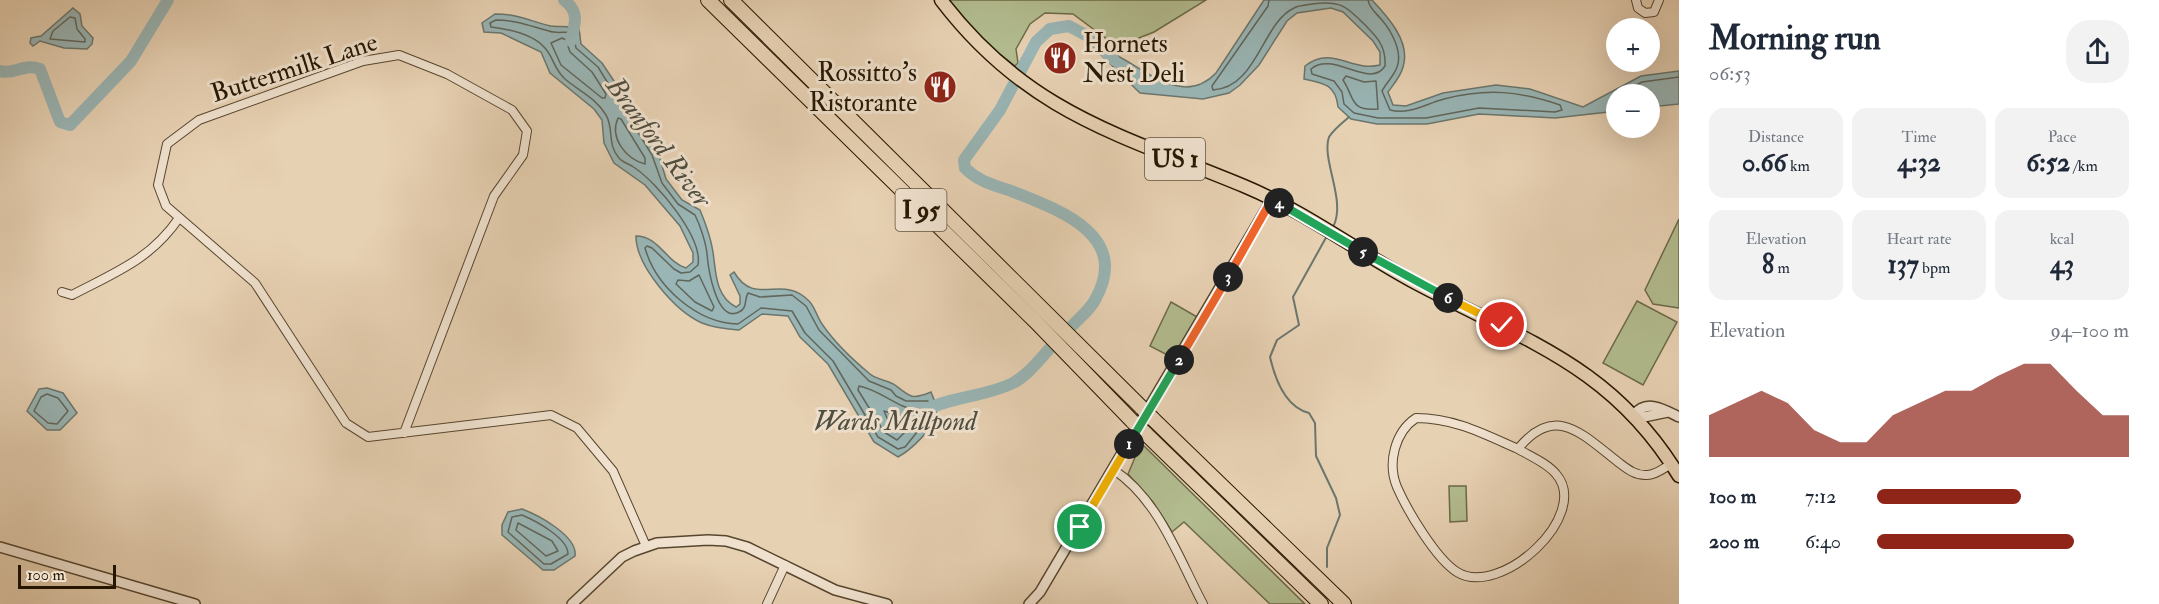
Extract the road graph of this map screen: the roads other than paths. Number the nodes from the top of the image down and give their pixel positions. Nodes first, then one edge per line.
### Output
1 (706, 0) edge
2 (731, 0) edge
3 (941, 0) edge
4 (1636, 0) edge
5 (1659, 0) edge
6 (1272, 199) junction
7 (179, 218) junction
8 (62, 292) dead end
9 (1634, 415) junction
10 (1679, 417) edge
11 (404, 433) junction
12 (1518, 449) junction
13 (1671, 464) junction
14 (1114, 470) junction
15 (1679, 476) edge
16 (0, 546) edge
17 (646, 546) junction
18 (785, 565) junction
19 (195, 604) edge
20 (572, 604) edge
21 (767, 604) edge
22 (887, 604) edge
23 (1029, 604) edge
24 (1203, 604) edge
25 (1321, 604) edge
26 (1344, 604) edge

1 - 25 highway, I 95, bridge
2 - 26 highway, I 95, bridge
3 - 6 main road, US 1
4 - 5 street
6 - 9 main road, US 1
6 - 14 street
7 - 8 street
7 - 11 street
7 - 11 street, Buttermilk Lane
9 - 10 street
9 - 13 main road, US 1
11 - 17 street
12 - 12 street
12 - 13 street
13 - 15 main road, US 1
14 - 23 street
14 - 24 street
16 - 19 street
17 - 18 street
17 - 20 street
18 - 21 street
18 - 22 street

